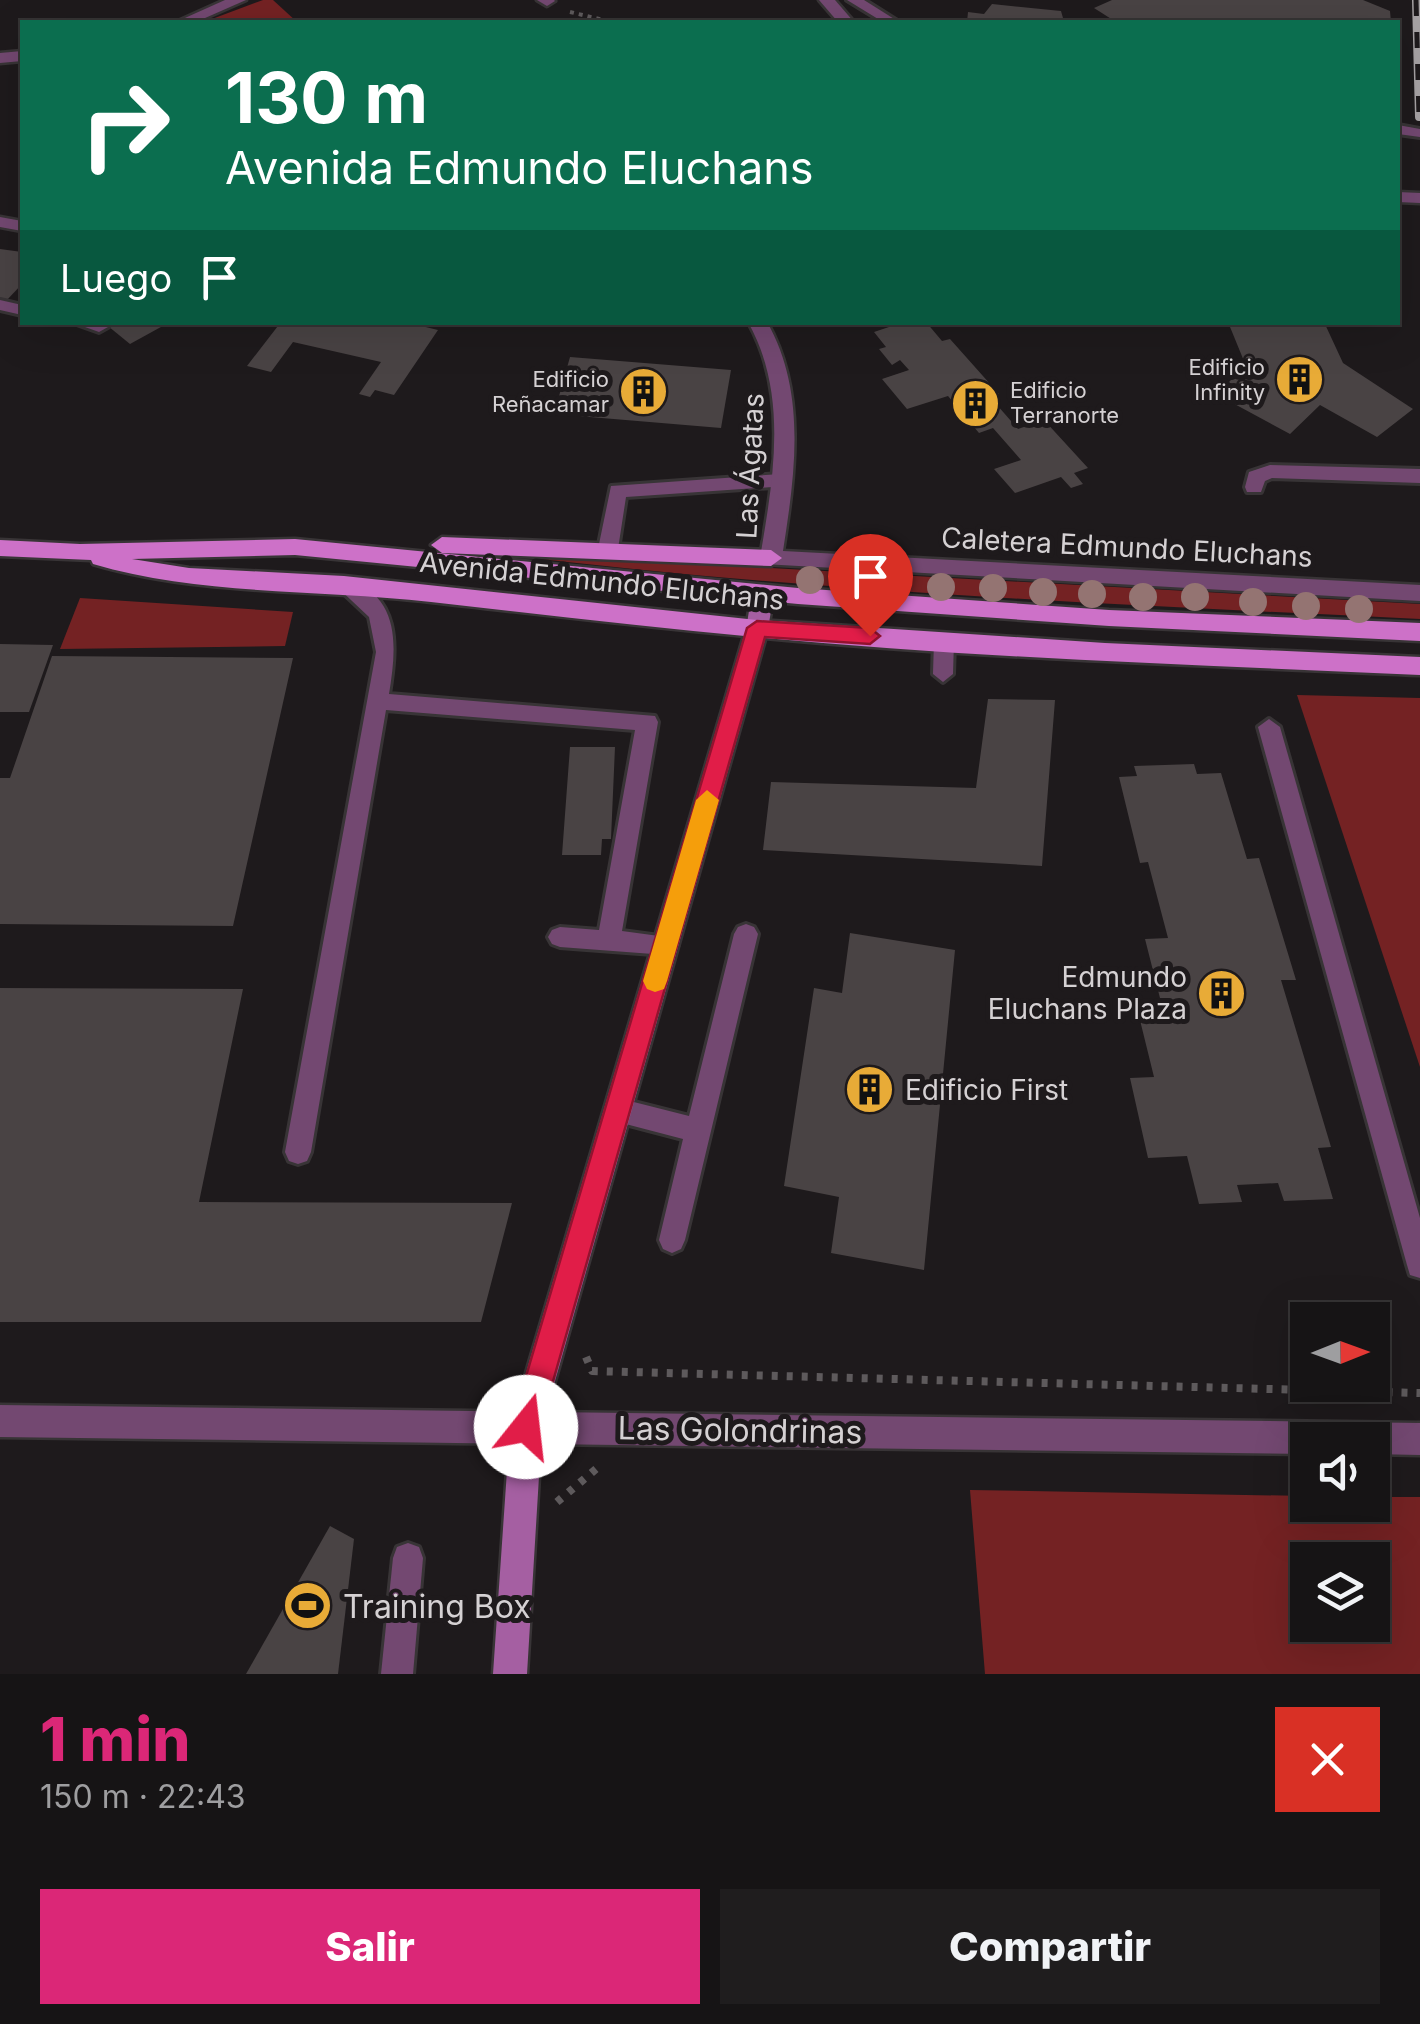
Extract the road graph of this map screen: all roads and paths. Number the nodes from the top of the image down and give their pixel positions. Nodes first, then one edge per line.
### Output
1 (238, 0) edge
2 (546, 0) edge
3 (828, 0) edge
4 (854, 0) edge
5 (189, 20) edge
6 (598, 20) edge
7 (844, 20) edge
8 (889, 20) edge
9 (1400, 130) edge
10 (1417, 133) dead end
11 (91, 325) edge
12 (759, 325) edge
13 (99, 327) dead end
14 (1420, 476) edge
15 (780, 481) junction
16 (1254, 487) dead end
17 (608, 549) junction
18 (0, 550) edge
19 (80, 552) junction
20 (350, 552) junction
21 (772, 558) junction
22 (344, 584) junction
23 (762, 593) junction
24 (1420, 593) edge
25 (757, 628) junction
26 (1420, 632) edge
27 (944, 641) junction
28 (1420, 666) edge
29 (942, 674) dead end
30 (380, 701) junction
31 (1269, 727) dead end
32 (746, 934) dead end
33 (560, 937) dead end
34 (609, 941) junction
35 (666, 946) junction
36 (618, 1110) junction
37 (698, 1131) junction
38 (298, 1152) dead end
39 (672, 1240) dead end
40 (1420, 1265) edge
41 (551, 1340) junction
42 (1420, 1393) edge
43 (0, 1422) edge
44 (526, 1427) junction
45 (1420, 1440) edge
46 (612, 1470) dead end
47 (521, 1504) junction
48 (408, 1558) dead end
49 (397, 1674) edge
50 (510, 1674) edge

1 - 5 street
2 - 6 path
3 - 7 street
4 - 8 lane
9 - 10 lane
11 - 13 lane
12 - 15 street, Las Ágatas
14 - 16 lane
15 - 17 lane
15 - 21 street, Las Ágatas
17 - 20 main road
17 - 21 main road
18 - 19 main road, Avenida Edmundo Eluchans
19 - 20 main road, Avenida Edmundo Eluchans
19 - 22 main road, Avenida Edmundo Eluchans
20 - 23 main road, Avenida Edmundo Eluchans
21 - 24 street, Caletera Edmundo Eluchans
22 - 25 main road, Avenida Edmundo Eluchans
22 - 30 lane
23 - 25 street
23 - 26 main road, Avenida Edmundo Eluchans
25 - 27 main road, Avenida Edmundo Eluchans
25 - 35 street
27 - 28 main road, Avenida Edmundo Eluchans
27 - 29 lane
30 - 34 lane
30 - 38 lane
31 - 40 lane
32 - 37 lane
33 - 34 lane
34 - 35 lane
35 - 36 street
36 - 37 lane
36 - 41 street
37 - 39 lane
41 - 42 path
41 - 44 street
43 - 44 street, Las Golondrinas
44 - 45 street, Las Golondrinas
44 - 47 street
46 - 47 path
47 - 50 street
48 - 49 lane

